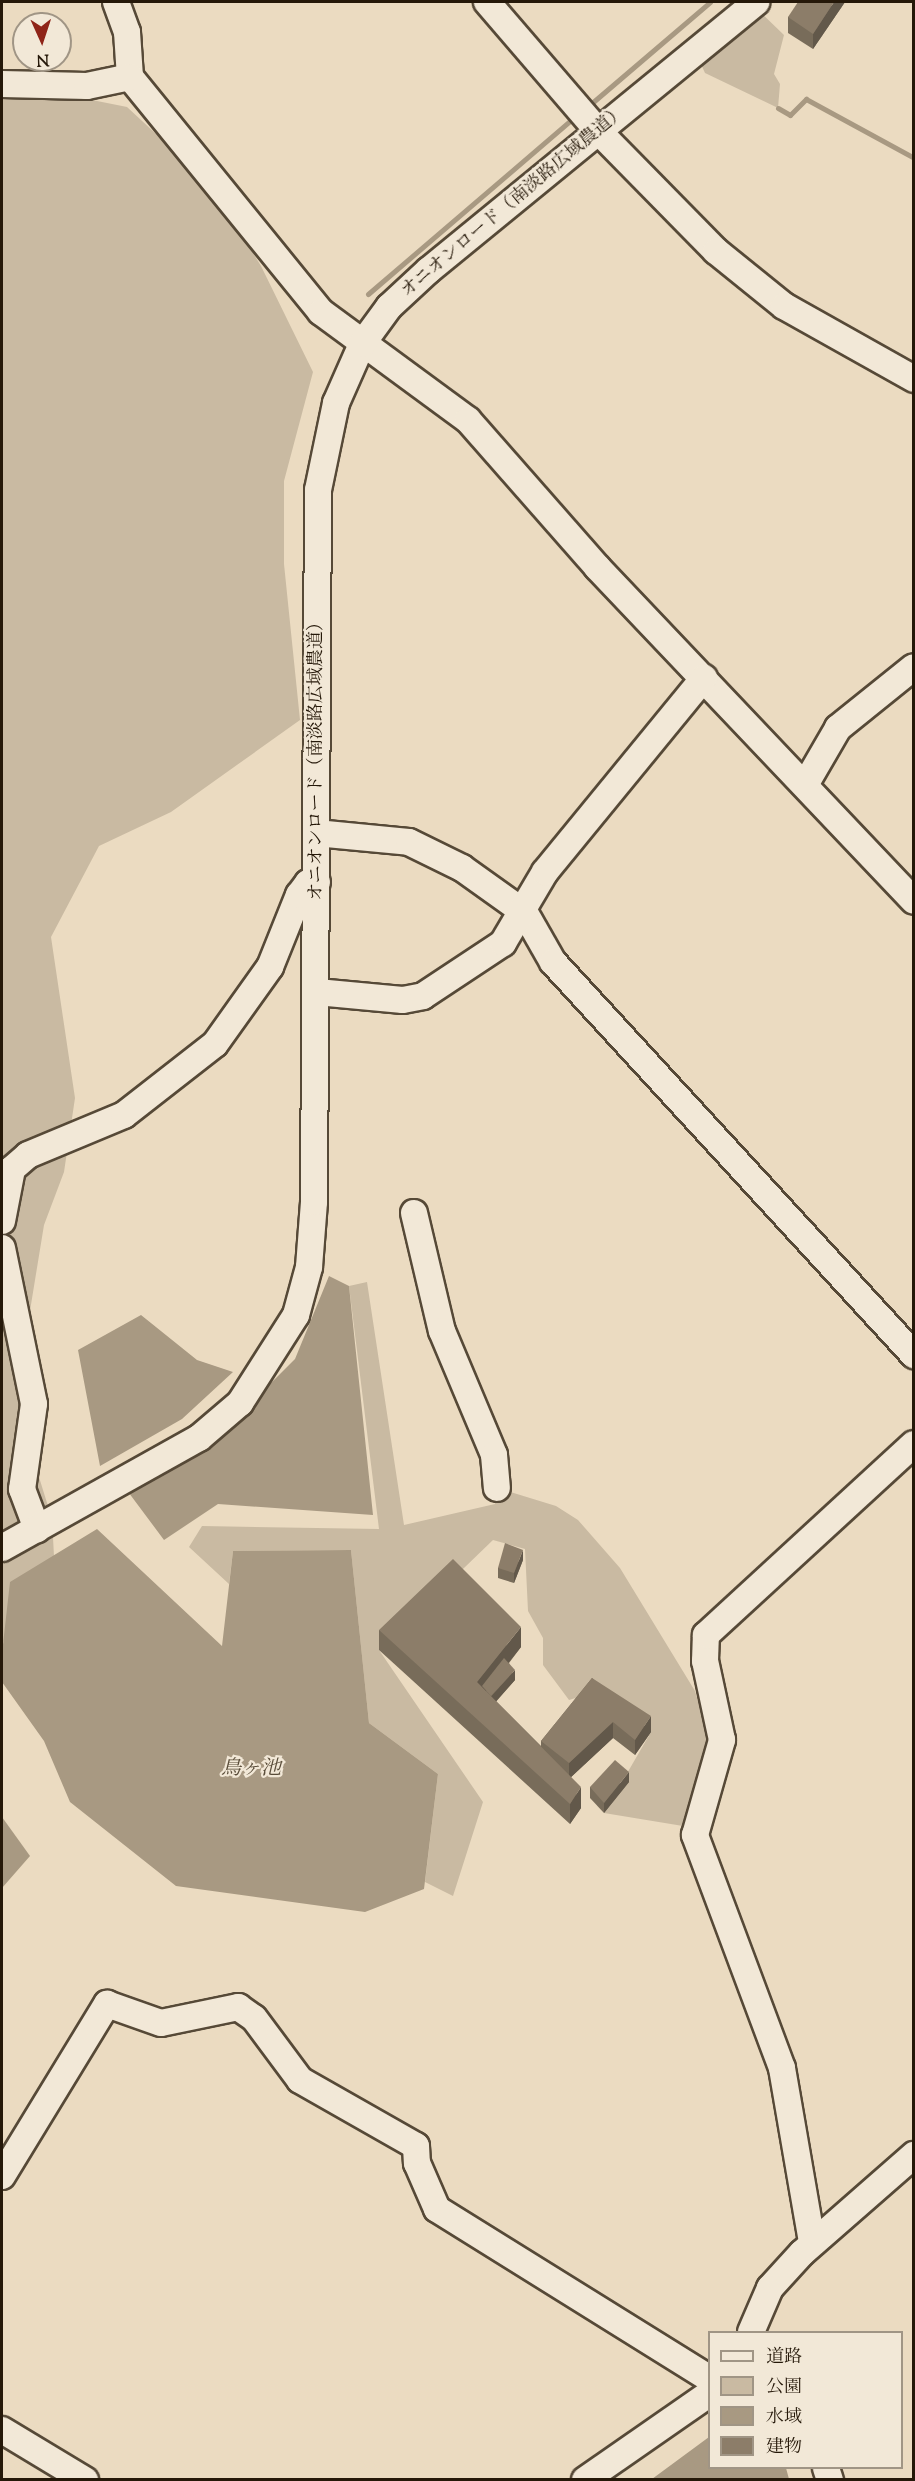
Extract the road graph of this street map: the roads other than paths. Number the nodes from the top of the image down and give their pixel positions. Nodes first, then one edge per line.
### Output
1 (116, 2) edge
2 (487, 2) edge
3 (756, 2) edge
4 (130, 76) junction
5 (2, 84) edge
6 (588, 116) junction
7 (362, 344) junction
8 (914, 379) edge
9 (914, 667) edge
10 (704, 678) junction
11 (805, 785) junction
12 (316, 833) junction
13 (317, 882) junction
14 (914, 901) edge
15 (525, 913) junction
16 (317, 992) junction
17 (414, 1213) dead end
18 (2, 1221) edge
19 (2, 1248) edge
20 (914, 1355) edge
21 (914, 1444) edge
22 (497, 1488) dead end
23 (37, 1529) junction
24 (2, 1548) edge
25 (914, 2155) edge
26 (2, 2176) edge
27 (812, 2242) junction
28 (752, 2331) edge
29 (708, 2378) edge
30 (708, 2394) edge
31 (2, 2430) edge
32 (85, 2480) edge
33 (585, 2480) edge

1 - 4 street
2 - 6 street
3 - 6 street, オニオンロード（南淡路広域農道）
4 - 5 street
4 - 7 street
6 - 7 street, オニオンロード（南淡路広域農道）
6 - 8 street
7 - 10 street
7 - 12 street, オニオンロード（南淡路広域農道）
9 - 11 street
10 - 11 street
10 - 15 street
11 - 14 street
12 - 13 street, オニオンロード（南淡路広域農道）
12 - 15 street
13 - 16 street, オニオンロード（南淡路広域農道）
13 - 18 street
15 - 16 street
15 - 20 street
16 - 23 street, オニオンロード（南淡路広域農道）
17 - 22 street
19 - 23 street
21 - 27 street
23 - 24 street, オニオンロード（南淡路広域農道）
25 - 27 street
26 - 29 street
27 - 28 street
30 - 33 street
31 - 32 street

